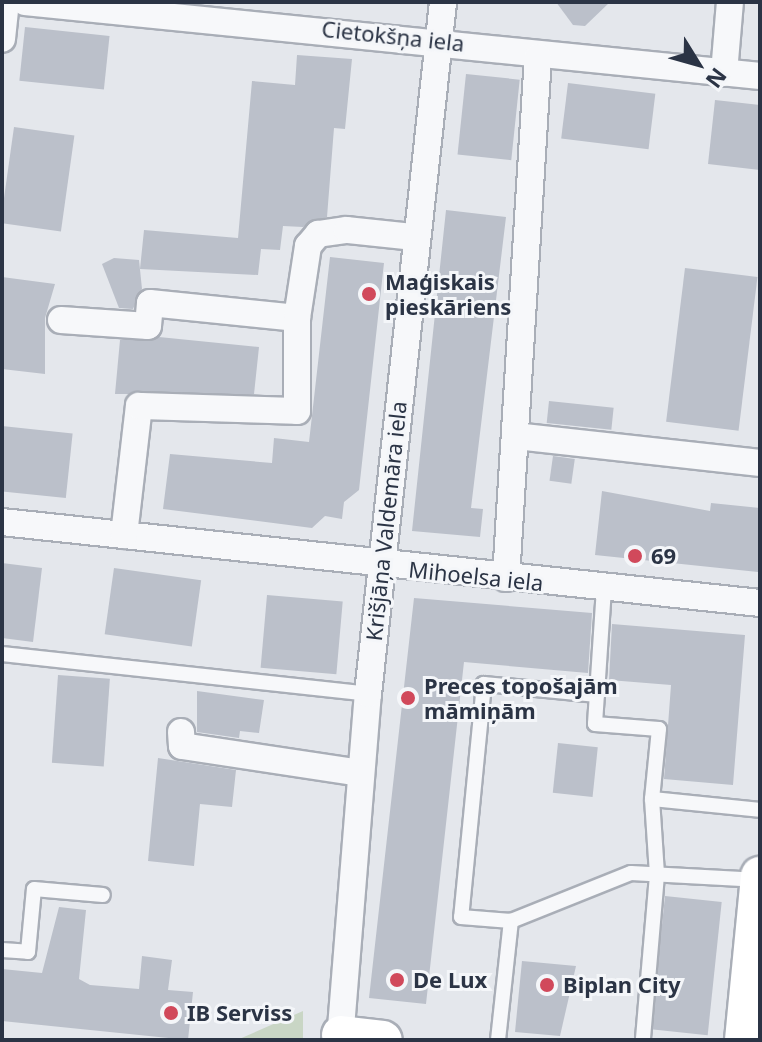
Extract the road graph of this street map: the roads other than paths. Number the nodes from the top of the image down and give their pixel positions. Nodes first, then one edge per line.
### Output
1 (6, 2) edge
2 (25, 2) edge
3 (443, 2) edge
4 (730, 2) edge
5 (2, 39) edge
6 (439, 40) junction
7 (538, 57) junction
8 (724, 73) junction
9 (760, 76) edge
10 (414, 237) junction
11 (297, 318) junction
12 (61, 320) dead end
13 (516, 436) junction
14 (760, 463) edge
15 (2, 522) edge
16 (124, 535) junction
17 (382, 566) junction
18 (506, 578) junction
19 (604, 588) junction
20 (760, 603) edge
21 (2, 654) edge
22 (368, 694) junction
23 (597, 695) junction
24 (181, 732) dead end
25 (360, 773) junction
26 (652, 799) junction
27 (760, 810) edge
28 (657, 875) junction
29 (760, 878) edge
30 (103, 895) dead end
31 (511, 921) junction
32 (2, 950) edge
33 (340, 1038) edge
34 (643, 1039) edge
35 (383, 1040) edge
36 (498, 1040) edge
37 (744, 1040) edge

1 - 5 street
2 - 6 street, Cietokšņa iela
3 - 6 street, Krišjāņa Valdemāra iela
4 - 8 street
6 - 7 street, Cietokšņa iela
6 - 10 street, Krišjāņa Valdemāra iela
7 - 8 street, Cietokšņa iela
7 - 13 street
8 - 9 street, Cietokšņa iela
10 - 11 street
10 - 17 street, Krišjāņa Valdemāra iela
11 - 12 street
11 - 16 street
13 - 14 street
13 - 18 street
15 - 16 street, Mihoelsa iela
16 - 17 street, Mihoelsa iela
17 - 18 street, Mihoelsa iela
17 - 22 street, Krišjāņa Valdemāra iela
18 - 19 street, Mihoelsa iela
19 - 20 street, Mihoelsa iela
19 - 23 lane
21 - 22 lane
22 - 25 street, Krišjāņa Valdemāra iela
23 - 26 lane
23 - 31 lane
24 - 25 street
25 - 33 street, Krišjāņa Valdemāra iela
26 - 27 lane
26 - 28 lane
28 - 29 lane
28 - 31 lane
28 - 34 lane
29 - 37 street
30 - 32 lane
31 - 36 lane
33 - 35 street

